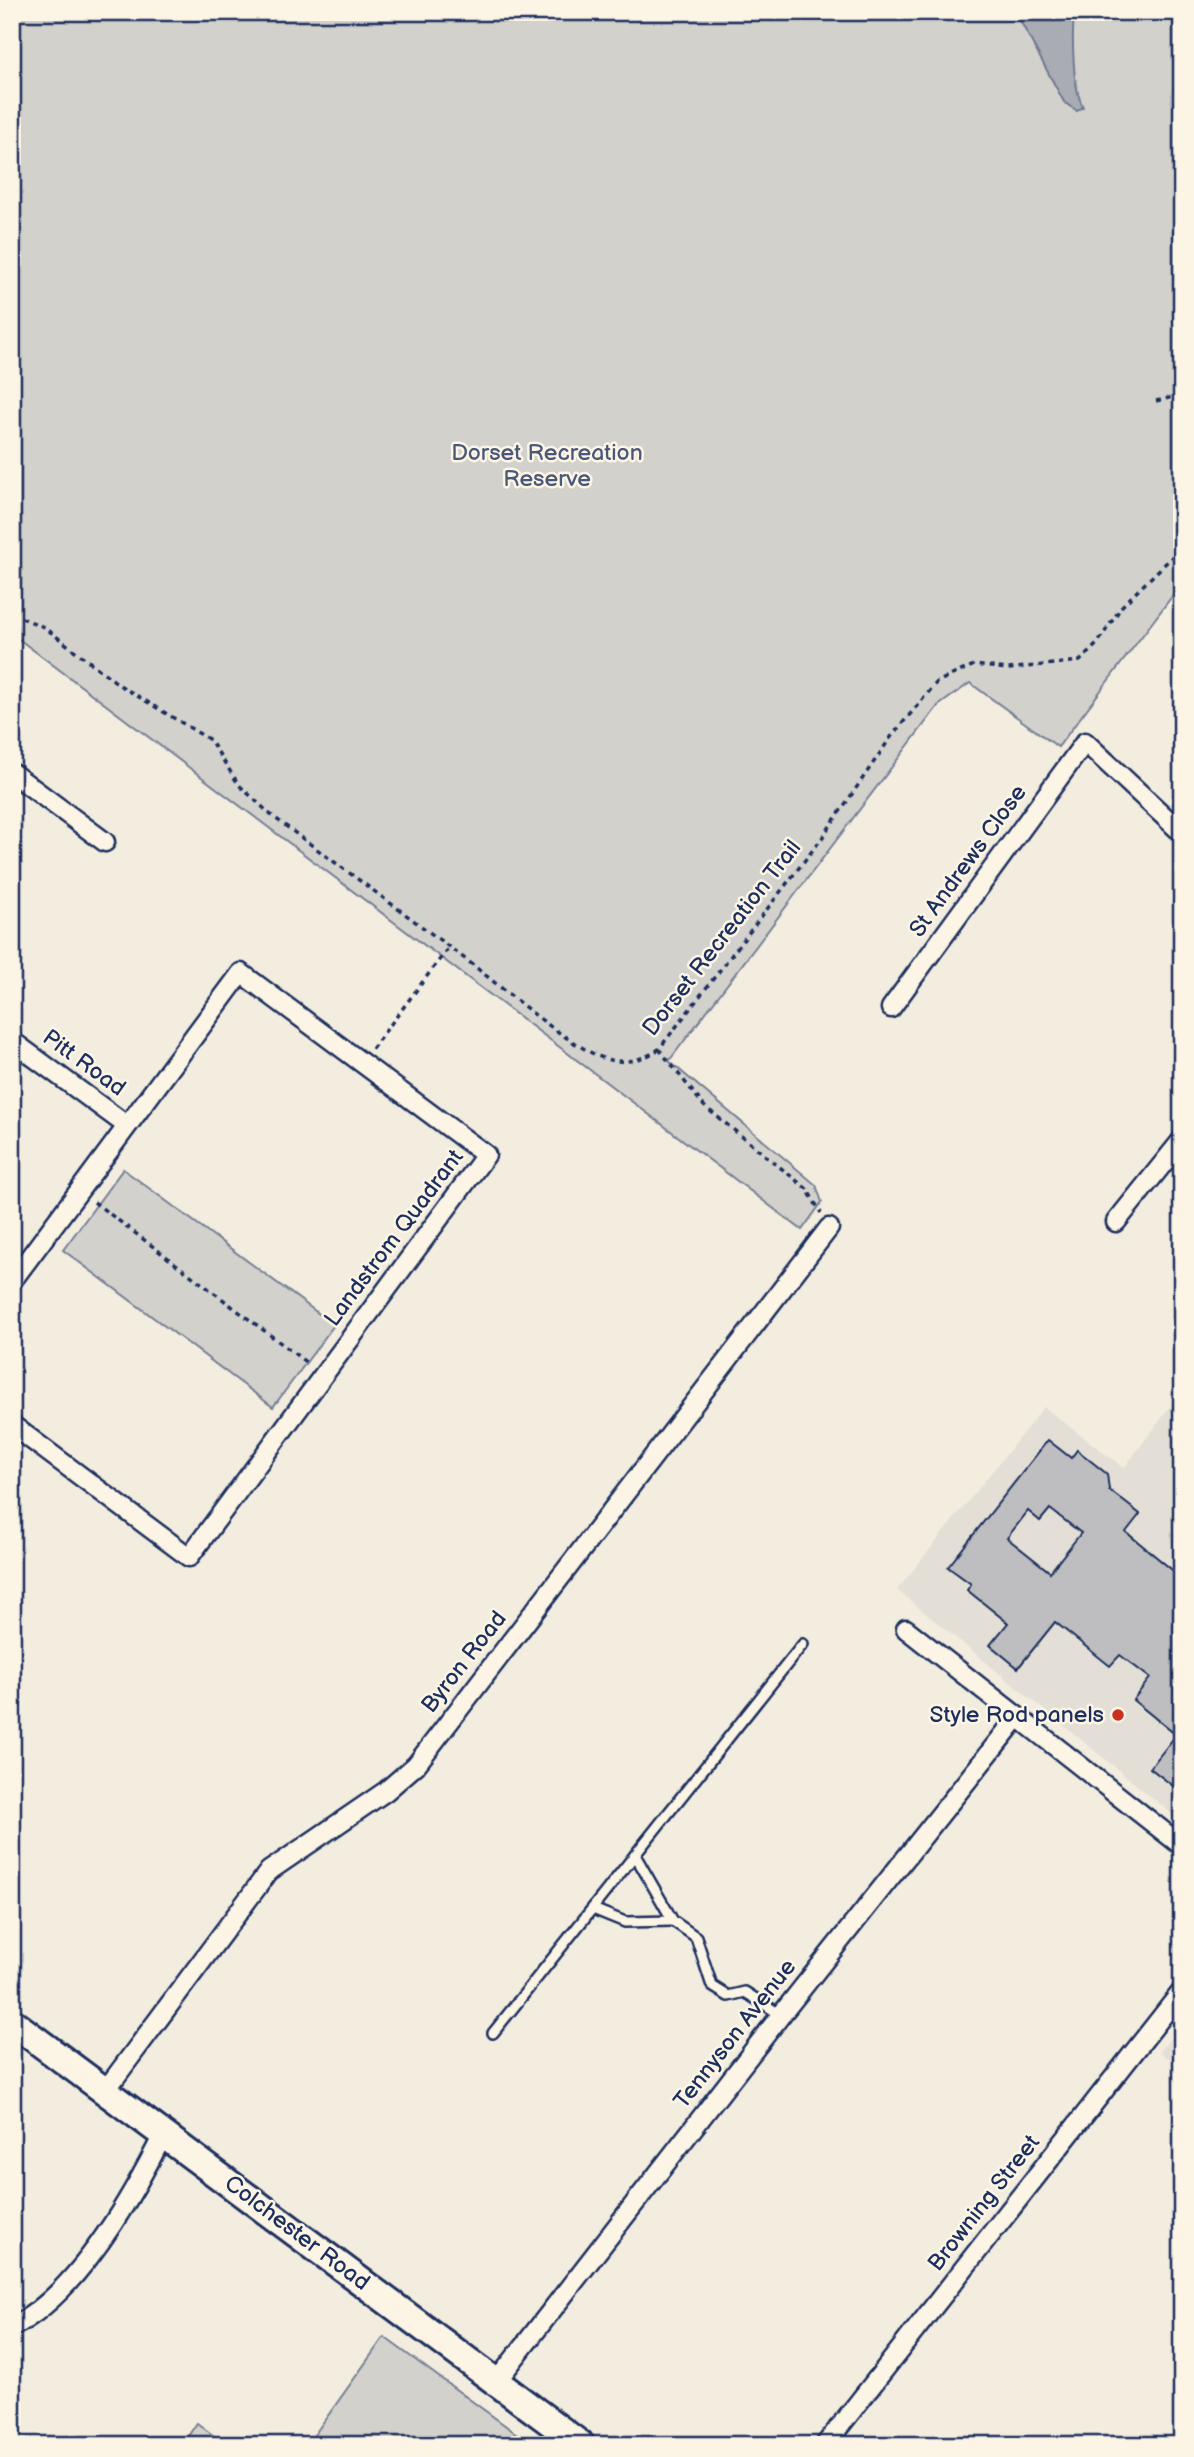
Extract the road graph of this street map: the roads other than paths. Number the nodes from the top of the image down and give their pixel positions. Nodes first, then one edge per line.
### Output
1 (12, 773) edge
2 (1179, 824) edge
3 (105, 842) dead end
4 (891, 1008) dead end
5 (12, 1041) edge
6 (126, 1125) junction
7 (1182, 1140) edge
8 (1116, 1222) dead end
9 (829, 1228) road end
10 (12, 1281) edge
11 (12, 1424) edge
12 (906, 1629) dead end
13 (803, 1644) dead end
14 (1017, 1718) junction
15 (1182, 1846) edge
16 (635, 1854) junction
17 (593, 1909) junction
18 (673, 1921) junction
19 (1182, 1991) edge
20 (781, 2015) junction
21 (12, 2022) edge
22 (493, 2033) dead end
23 (104, 2091) junction
24 (164, 2133) junction
25 (12, 2327) edge
26 (496, 2382) junction
27 (581, 2445) edge
28 (825, 2445) edge

1 - 3 street
2 - 4 street, St Andrews Close
5 - 6 street, Pitt Road
6 - 10 street, Landstrom Quadrant
6 - 11 street, Landstrom Quadrant
7 - 8 street
9 - 23 street, Byron Road
12 - 14 street
13 - 16 lane
14 - 15 street
14 - 20 street, Tennyson Avenue
16 - 17 lane
16 - 18 lane
17 - 18 lane
17 - 22 lane
18 - 20 lane
19 - 28 street, Browning Street
20 - 26 street, Tennyson Avenue
21 - 23 main road, Colchester Road
23 - 24 main road, Colchester Road
24 - 25 street
24 - 26 main road, Colchester Road
26 - 27 main road, Colchester Road

